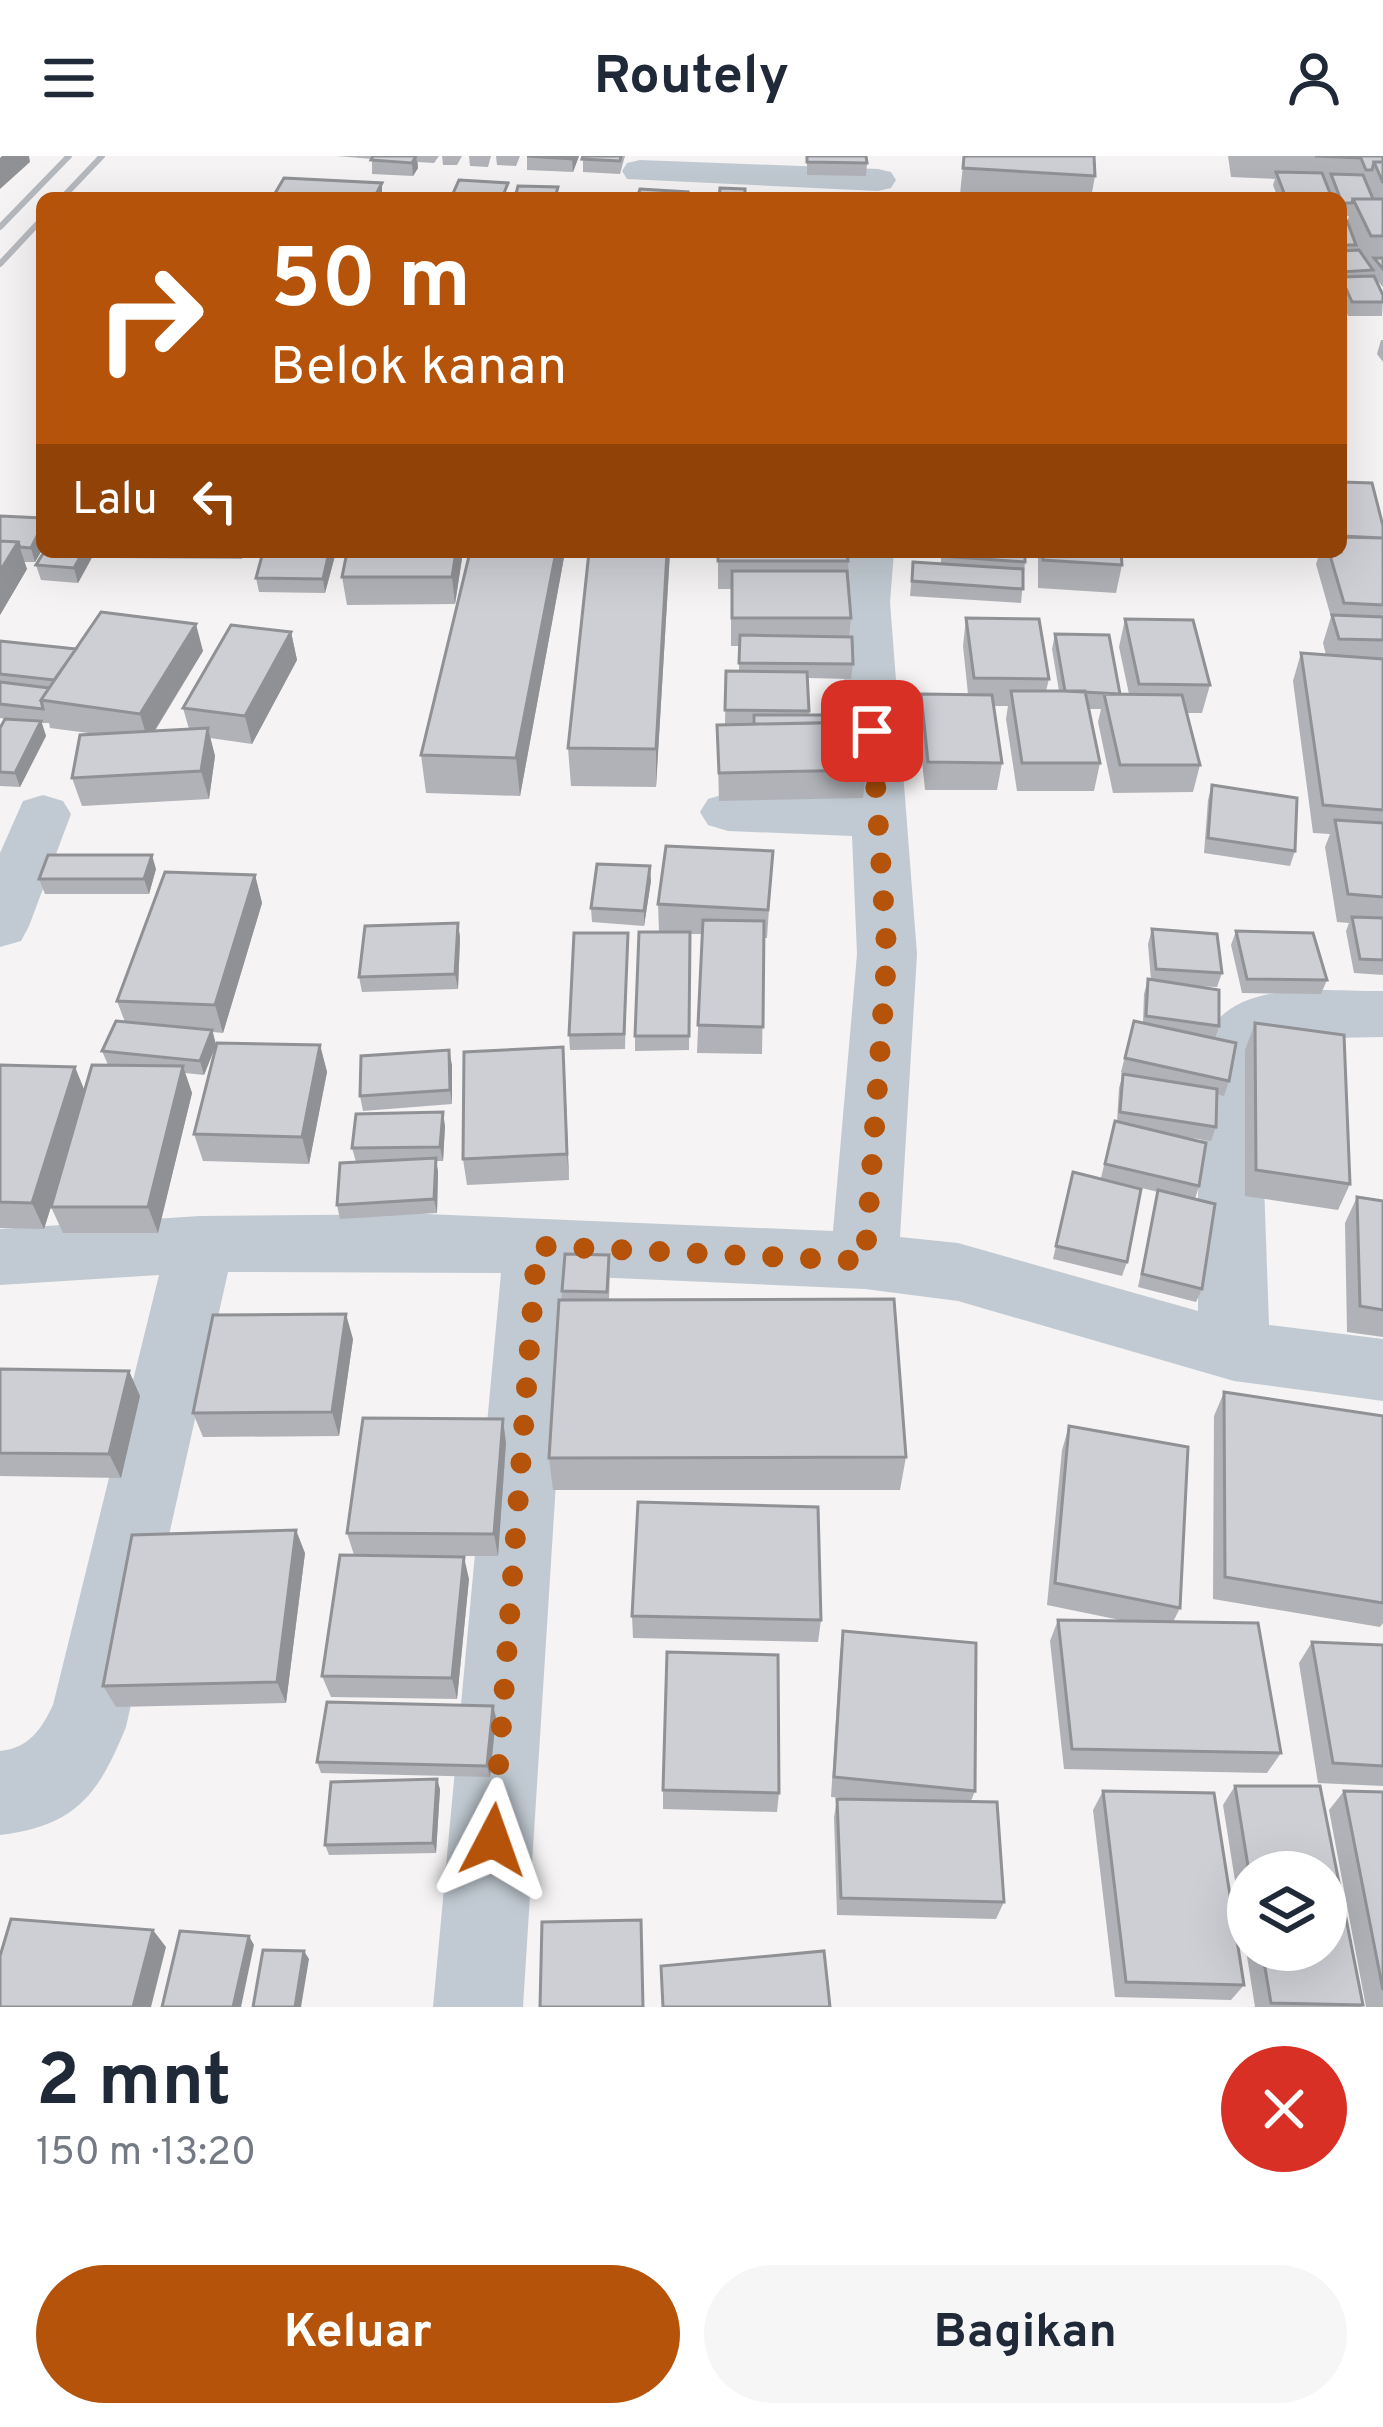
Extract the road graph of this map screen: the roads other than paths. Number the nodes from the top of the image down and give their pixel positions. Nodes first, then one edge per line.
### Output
1 (640, 171) dead end
2 (880, 178) edge
3 (1347, 262) edge
4 (1383, 262) edge
5 (869, 558) edge
6 (728, 812) edge
7 (43, 814) dead end
8 (877, 818) junction
9 (0, 926) edge
10 (1383, 1014) edge
11 (200, 1244) junction
12 (537, 1246) junction
13 (0, 1257) edge
14 (865, 1261) junction
15 (1234, 1351) junction
16 (1383, 1370) edge
17 (0, 1793) edge
18 (478, 2007) edge

1 - 2 street
3 - 4 street
5 - 8 street
6 - 8 street
7 - 9 street
8 - 14 street
10 - 15 street
11 - 12 street
11 - 13 street
11 - 17 street
12 - 14 street
12 - 18 street
14 - 15 street
15 - 16 street

